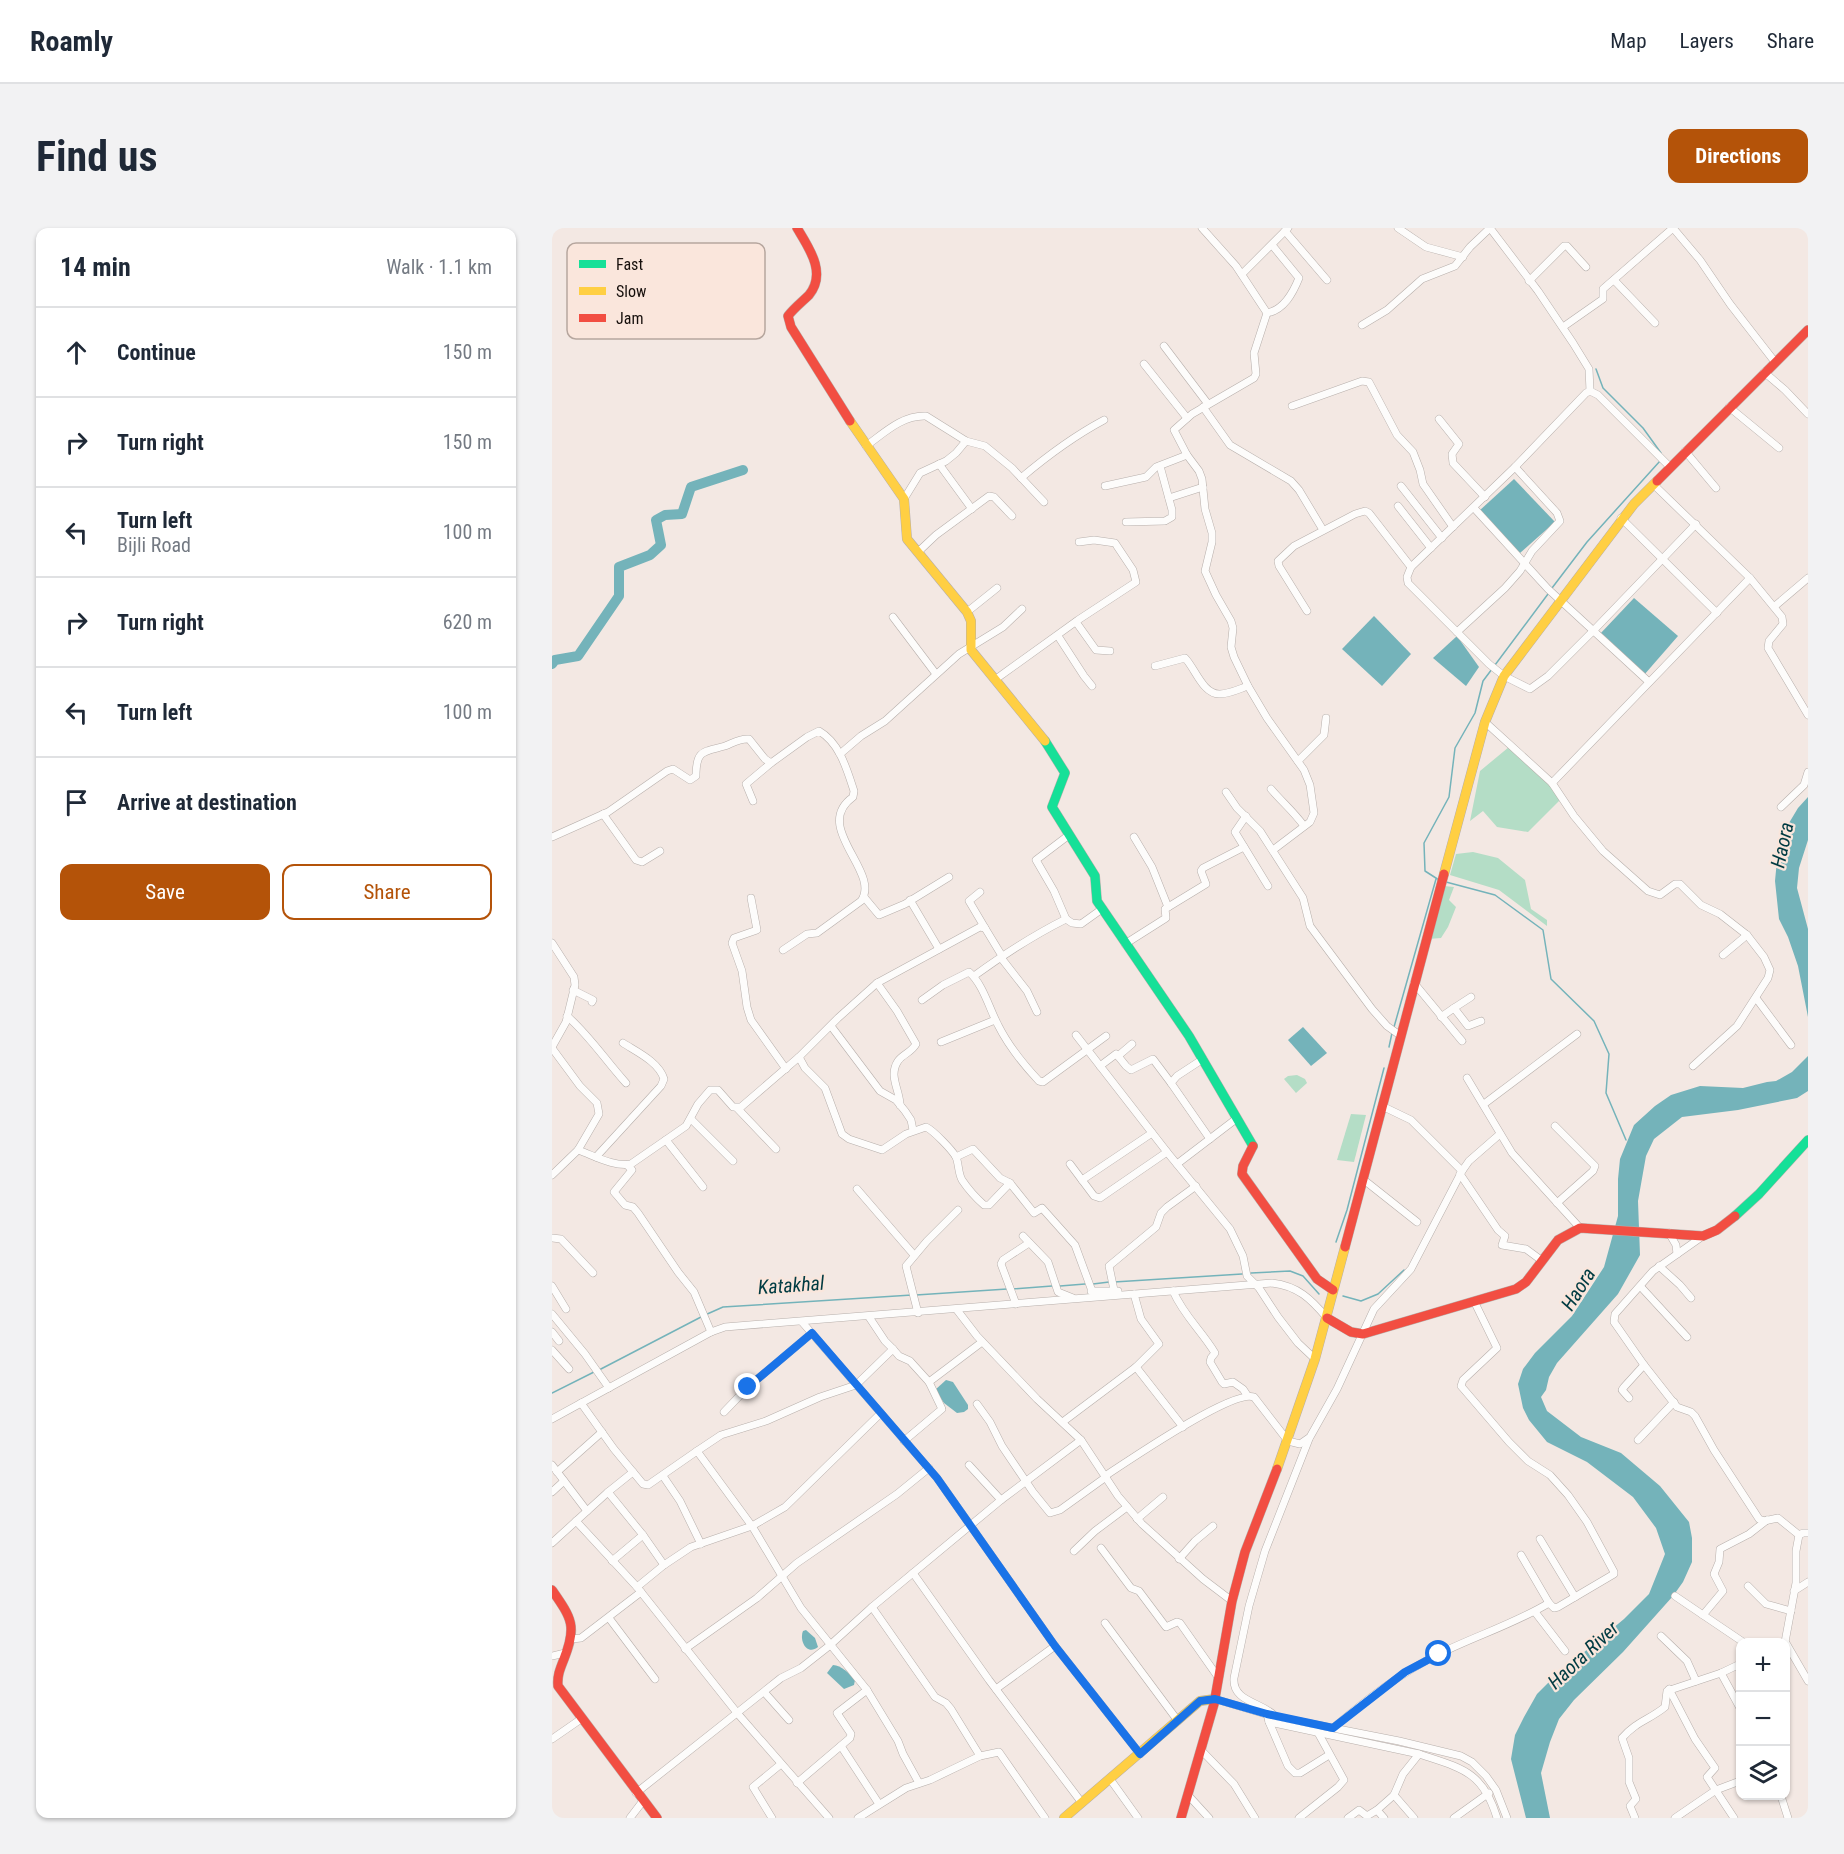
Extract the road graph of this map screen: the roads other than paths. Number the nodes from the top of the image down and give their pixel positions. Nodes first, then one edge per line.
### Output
1 (796, 228) edge
2 (1202, 228) edge
3 (1398, 228) edge
4 (1490, 228) edge
5 (1673, 228) edge
6 (1287, 230) edge
7 (1272, 245) junction
8 (1459, 256) junction
9 (1586, 267) dead end
10 (1242, 274) junction
11 (1327, 280) dead end
12 (1614, 280) junction
13 (1529, 281) junction
14 (1267, 313) junction
15 (1654, 323) dead end
16 (1362, 325) dead end
17 (1563, 327) junction
18 (1808, 330) edge
19 (1164, 346) dead end
20 (1775, 362) junction
21 (1144, 364) dead end
22 (1764, 372) junction
23 (1590, 391) junction
24 (1206, 406) junction
25 (1292, 406) dead end
26 (1730, 407) junction
27 (1808, 414) edge
28 (1187, 418) junction
29 (1439, 419) dead end
30 (1104, 420) dead end
31 (966, 441) junction
32 (866, 446) junction
33 (1779, 448) dead end
34 (1685, 451) junction
35 (1187, 455) junction
36 (1665, 462) junction
37 (939, 464) junction
38 (1160, 466) junction
39 (1515, 467) junction
40 (1021, 478) junction
41 (1653, 484) junction
42 (1105, 486) dead end
43 (1401, 486) dead end
44 (1203, 487) junction
45 (1716, 488) dead end
46 (1485, 497) junction
47 (1169, 498) junction
48 (904, 499) junction
49 (1044, 502) dead end
50 (1398, 506) dead end
51 (972, 508) junction
52 (1474, 508) junction
53 (1012, 516) dead end
54 (1622, 518) junction
55 (1126, 522) dead end
56 (1696, 524) junction
57 (1454, 527) junction
58 (1323, 530) junction
59 (1442, 538) junction
60 (1079, 542) dead end
61 (1431, 548) junction
62 (918, 552) junction
63 (1664, 558) junction
64 (1524, 563) junction
65 (1411, 567) junction
66 (1750, 578) junction
67 (1808, 578) edge
68 (997, 588) dead end
69 (1558, 598) junction
70 (1775, 606) junction
71 (1022, 609) dead end
72 (1307, 611) dead end
73 (967, 612) junction
74 (1717, 613) junction
75 (893, 617) dead end
76 (1076, 622) junction
77 (1594, 630) junction
78 (1457, 632) junction
79 (1058, 636) junction
80 (970, 647) junction
81 (1110, 651) dead end
82 (1155, 666) dead end
83 (1500, 673) junction
84 (936, 674) junction
85 (996, 679) junction
86 (1649, 682) junction
87 (1092, 686) dead end
88 (1248, 686) junction
89 (1808, 715) edge
90 (1326, 718) dead end
91 (1485, 722) junction
92 (840, 754) junction
93 (1298, 761) junction
94 (771, 763) junction
95 (1808, 772) edge
96 (1552, 783) junction
97 (1271, 789) dead end
98 (1226, 792) dead end
99 (753, 801) dead end
100 (1781, 807) dead end
101 (603, 814) junction
102 (1246, 816) junction
103 (1304, 826) junction
104 (1070, 836) junction
105 (552, 837) edge
106 (1134, 837) dead end
107 (1244, 847) junction
108 (1273, 850) junction
109 (660, 851) dead end
110 (949, 877) dead end
111 (1268, 886) dead end
112 (980, 892) dead end
113 (864, 897) junction
114 (751, 898) dead end
115 (910, 900) junction
116 (1168, 907) junction
117 (1102, 909) junction
118 (1066, 920) junction
119 (985, 928) junction
120 (1748, 935) junction
121 (552, 943) edge
122 (1125, 944) junction
123 (939, 949) junction
124 (783, 950) dead end
125 (1723, 955) dead end
126 (1002, 956) junction
127 (974, 976) junction
128 (878, 983) junction
129 (1414, 983) junction
130 (573, 990) junction
131 (1471, 997) dead end
132 (1756, 998) junction
133 (922, 1000) dead end
134 (592, 1002) dead end
135 (1454, 1008) junction
136 (1037, 1012) dead end
137 (567, 1016) junction
138 (1441, 1017) junction
139 (995, 1020) junction
140 (1481, 1021) dead end
141 (831, 1026) junction
142 (555, 1034) edge
143 (1577, 1034) dead end
144 (1076, 1035) dead end
145 (1106, 1036) dead end
146 (1401, 1036) junction
147 (1462, 1041) dead end
148 (941, 1042) dead end
149 (622, 1043) dead end
150 (1132, 1044) dead end
151 (1791, 1046) dead end
152 (552, 1047) edge
153 (1087, 1050) junction
154 (1118, 1056) junction
155 (799, 1057) junction
156 (1203, 1059) junction
157 (1101, 1066) junction
158 (1693, 1066) dead end
159 (786, 1069) junction
160 (1467, 1078) dead end
161 (626, 1083) dead end
162 (1171, 1083) junction
163 (1484, 1104) junction
164 (900, 1105) junction
165 (1384, 1107) junction
166 (738, 1108) junction
167 (691, 1119) junction
168 (1236, 1119) junction
169 (1555, 1126) dead end
170 (913, 1130) junction
171 (1152, 1133) junction
172 (1500, 1134) junction
173 (1210, 1139) junction
174 (666, 1140) junction
175 (1808, 1140) edge
176 (578, 1149) junction
177 (776, 1149) dead end
178 (1167, 1152) junction
179 (596, 1157) junction
180 (956, 1157) junction
181 (733, 1161) dead end
182 (1070, 1164) dead end
183 (1177, 1164) junction
184 (627, 1165) junction
185 (1461, 1172) junction
186 (552, 1174) edge
187 (1082, 1180) junction
188 (1364, 1180) junction
189 (1010, 1184) junction
190 (1196, 1186) junction
191 (703, 1187) dead end
192 (857, 1189) dead end
193 (1557, 1203) junction
194 (958, 1210) dead end
195 (1417, 1222) dead end
196 (1580, 1228) junction
197 (1667, 1233) junction
198 (1023, 1236) dead end
199 (1703, 1236) junction
200 (552, 1238) edge
201 (1029, 1243) junction
202 (1677, 1254) junction
203 (914, 1255) junction
204 (1541, 1260) junction
205 (1659, 1266) junction
206 (594, 1273) dead end
207 (1256, 1284) junction
208 (552, 1286) edge
209 (1641, 1287) junction
210 (1094, 1289) junction
211 (1114, 1290) junction
212 (1333, 1290) junction
213 (1173, 1291) junction
214 (1130, 1295) junction
215 (1691, 1298) dead end
216 (1079, 1299) junction
217 (1474, 1301) junction
218 (1016, 1304) junction
219 (566, 1309) dead end
220 (957, 1310) junction
221 (918, 1313) junction
222 (552, 1314) edge
223 (869, 1317) junction
224 (1327, 1318) junction
225 (802, 1322) junction
226 (552, 1332) edge
227 (711, 1332) junction
228 (812, 1333) junction
229 (1363, 1334) junction
230 (1687, 1337) dead end
231 (559, 1341) dead end
232 (982, 1342) junction
233 (893, 1349) junction
234 (552, 1350) edge
235 (1316, 1359) junction
236 (1644, 1365) junction
237 (1136, 1366) junction
238 (569, 1369) dead end
239 (929, 1382) junction
240 (856, 1385) junction
241 (609, 1388) junction
242 (1247, 1395) junction
243 (1629, 1398) dead end
244 (1674, 1402) junction
245 (581, 1403) junction
246 (977, 1404) dead end
247 (724, 1412) dead end
248 (881, 1413) junction
249 (552, 1419) edge
250 (1064, 1422) junction
251 (1183, 1427) junction
252 (602, 1432) junction
253 (1310, 1437) junction
254 (1081, 1440) junction
255 (1638, 1440) dead end
256 (904, 1441) junction
257 (1288, 1441) junction
258 (697, 1451) junction
259 (552, 1465) edge
260 (969, 1465) dead end
261 (929, 1468) junction
262 (556, 1472) junction
263 (633, 1472) junction
264 (663, 1476) junction
265 (1106, 1476) junction
266 (564, 1481) junction
267 (1025, 1481) junction
268 (552, 1492) edge
269 (608, 1492) junction
270 (1162, 1497) dead end
271 (1001, 1500) junction
272 (1127, 1507) junction
273 (587, 1511) junction
274 (1137, 1519) junction
275 (576, 1521) junction
276 (1767, 1521) junction
277 (752, 1526) junction
278 (971, 1526) junction
279 (1213, 1526) dead end
280 (1808, 1533) edge
281 (643, 1535) junction
282 (1799, 1535) junction
283 (1540, 1539) dead end
284 (552, 1543) edge
285 (701, 1544) junction
286 (1101, 1548) dead end
287 (1074, 1551) dead end
288 (1521, 1555) dead end
289 (1179, 1559) junction
290 (612, 1561) junction
291 (664, 1564) junction
292 (914, 1573) junction
293 (781, 1578) junction
294 (1808, 1582) edge
295 (1748, 1586) dead end
296 (639, 1589) junction
297 (552, 1590) edge
298 (1794, 1591) junction
299 (1675, 1596) dead end
300 (1575, 1597) junction
301 (1232, 1601) junction
302 (1549, 1604) junction
303 (872, 1607) junction
304 (1791, 1611) junction
305 (1535, 1612) junction
306 (1703, 1615) junction
307 (609, 1618) junction
308 (1105, 1623) dead end
309 (1661, 1636) dead end
310 (1737, 1638) edge
311 (1785, 1638) edge
312 (573, 1639) junction
313 (830, 1646) junction
314 (1055, 1646) junction
315 (685, 1649) junction
316 (1565, 1651) dead end
317 (1790, 1652) edge
318 (565, 1653) junction
319 (552, 1656) edge
320 (1736, 1666) edge
321 (1720, 1673) junction
322 (1218, 1677) junction
323 (655, 1679) dead end
324 (1808, 1681) edge
325 (1696, 1682) junction
326 (996, 1689) junction
327 (1669, 1689) junction
328 (867, 1690) junction
329 (765, 1693) junction
330 (1215, 1699) junction
331 (1736, 1701) edge
332 (738, 1714) junction
333 (1270, 1718) junction
334 (580, 1719) junction
335 (789, 1720) dead end
336 (1178, 1721) junction
337 (1313, 1723) junction
338 (1333, 1728) junction
339 (1316, 1731) junction
340 (552, 1739) edge
341 (841, 1746) junction
342 (1201, 1750) junction
343 (1140, 1754) junction
344 (1419, 1754) junction
345 (1329, 1755) junction
346 (980, 1756) junction
347 (781, 1764) junction
348 (1486, 1776) junction
349 (1110, 1779) junction
350 (1736, 1782) edge
351 (797, 1783) junction
352 (919, 1783) junction
353 (1716, 1790) junction
354 (636, 1793) junction
355 (1394, 1795) junction
356 (1488, 1795) junction
357 (1188, 1796) junction
358 (1782, 1800) edge
359 (643, 1801) junction
360 (1083, 1803) junction
361 (879, 1804) junction
362 (1377, 1810) junction
363 (1463, 1815) edge
364 (630, 1818) edge
365 (657, 1818) edge
366 (772, 1818) edge
367 (829, 1818) edge
368 (858, 1818) edge
369 (1045, 1818) edge
370 (1064, 1818) edge
371 (1138, 1818) edge
372 (1181, 1818) edge
373 (1209, 1818) edge
374 (1256, 1818) edge
375 (1299, 1818) edge
376 (1348, 1818) edge
377 (1384, 1818) edge
378 (1414, 1818) edge
379 (1454, 1818) edge
380 (1497, 1818) edge
381 (1507, 1818) edge
382 (1635, 1818) edge
383 (1675, 1818) edge
384 (1734, 1818) edge
385 (1788, 1818) edge

1 - 32 street
2 - 10 street
3 - 8 street
4 - 8 street
4 - 13 street
5 - 12 street
5 - 20 street
6 - 7 street
6 - 11 street
7 - 10 street
7 - 14 street
8 - 16 street
9 - 13 street
10 - 14 street
12 - 15 street
12 - 17 street
13 - 17 street
14 - 24 street
17 - 23 street
18 - 20 street
19 - 24 street
20 - 22 street
21 - 28 street
22 - 26 street
22 - 27 street
23 - 36 street
23 - 39 street
24 - 28 street
24 - 58 street
25 - 57 street
26 - 33 street
26 - 34 street
28 - 35 street
29 - 46 street
30 - 40 street
31 - 32 street
31 - 37 street
31 - 40 street
32 - 48 street
34 - 36 street
34 - 45 street
35 - 38 street
35 - 44 street
36 - 41 street
37 - 48 street
37 - 51 street
38 - 42 street
38 - 47 street
39 - 46 street
39 - 64 street
40 - 49 street
41 - 54 street
41 - 56 street
43 - 59 street
44 - 47 street
44 - 88 street
46 - 52 street
47 - 55 street
48 - 62 street
50 - 61 street
51 - 53 street
51 - 62 street
52 - 57 street
52 - 64 street
54 - 63 street
54 - 69 street
56 - 63 street
56 - 66 street
57 - 59 street
58 - 65 street
58 - 72 street
59 - 61 street
60 - 76 street
61 - 65 street
62 - 73 street
63 - 74 street
63 - 77 street
64 - 69 street
64 - 78 street
65 - 78 street
66 - 70 street
66 - 74 street
67 - 70 street
68 - 73 street
69 - 77 street
69 - 83 street
70 - 89 street
71 - 80 street
73 - 80 street
74 - 86 street
75 - 84 street
76 - 79 street
76 - 81 street
77 - 83 street
77 - 86 street
78 - 83 street
79 - 85 street
79 - 87 street
80 - 84 street
80 - 85 street
82 - 88 street
83 - 91 street
84 - 92 street
85 - 104 street
86 - 96 street
88 - 93 street
90 - 93 street
91 - 96 street
91 - 129 street
92 - 94 street
92 - 113 street
93 - 103 street
94 - 99 street
94 - 101 street
95 - 100 street
96 - 120 street
97 - 103 street
98 - 102 street
101 - 105 street
101 - 109 street
102 - 107 street
102 - 108 street
103 - 108 street
104 - 117 street
104 - 118 street
106 - 116 street
107 - 111 street
107 - 116 street
108 - 146 street
110 - 115 street
112 - 119 street
113 - 115 street
113 - 124 street
114 - 159 street
115 - 123 street
116 - 122 street
117 - 118 street
117 - 122 street
118 - 126 street
119 - 123 street
119 - 126 street
120 - 125 street
120 - 132 street
121 - 130 street
122 - 156 street
123 - 128 street
126 - 127 street
126 - 136 street
127 - 133 street
127 - 139 street
128 - 141 street
128 - 164 street
129 - 138 street
129 - 146 street
130 - 134 street
130 - 137 street
131 - 135 street
132 - 151 street
132 - 158 street
135 - 138 street
135 - 140 street
137 - 142 street
137 - 161 street
138 - 147 street
139 - 148 street
139 - 153 street
141 - 155 street
141 - 164 street
142 - 152 street
143 - 163 street
144 - 153 street
145 - 153 street
146 - 165 street
149 - 179 street
150 - 154 street
152 - 176 street
153 - 157 street
154 - 157 street
154 - 162 street
155 - 159 street
155 - 170 street
156 - 162 street
156 - 168 street
157 - 171 street
159 - 166 street
160 - 163 street
162 - 173 street
163 - 172 street
164 - 170 street
165 - 185 street
165 - 188 street
166 - 167 street
166 - 177 street
167 - 174 street
167 - 181 street
168 - 173 street
168 - 212 street
169 - 193 street
170 - 180 street
171 - 178 street
171 - 187 street
172 - 185 street
172 - 193 street
173 - 183 street
174 - 184 street
174 - 191 street
175 - 199 street
176 - 179 street
176 - 186 street
178 - 183 street
178 - 187 street
179 - 184 street
180 - 189 street
180 - 189 street
182 - 187 street
183 - 190 street
184 - 227 street
185 - 204 street
185 - 229 street
188 - 195 street
188 - 212 street
189 - 210 street
190 - 207 street
190 - 211 street
192 - 203 street
193 - 196 street
194 - 203 street
196 - 197 street
196 - 204 street
197 - 199 street
197 - 202 street
198 - 201 street
199 - 202 street
200 - 206 street
201 - 216 street
201 - 218 street
202 - 205 street
203 - 221 street
204 - 217 street
205 - 209 street
205 - 215 street
207 - 213 street
207 - 224 street
207 - 235 street
208 - 219 street
209 - 230 street
209 - 236 street
210 - 211 street
210 - 214 street
210 - 216 street
211 - 214 street
212 - 224 street
213 - 214 street
213 - 242 street
214 - 237 street
216 - 218 street
217 - 229 street
217 - 300 street
218 - 220 street
220 - 221 street
220 - 232 street
221 - 223 street
222 - 241 street
223 - 225 street
223 - 233 street
224 - 229 street
224 - 235 street
225 - 227 street
225 - 228 street
226 - 231 street
227 - 241 street
228 - 240 street
228 - 247 street
229 - 253 street
232 - 239 street
232 - 250 street
233 - 239 street
233 - 240 street
234 - 238 street
235 - 257 street
236 - 243 street
236 - 244 street
237 - 250 street
237 - 251 street
239 - 256 street
240 - 248 street
240 - 258 street
241 - 245 street
242 - 251 street
242 - 257 street
244 - 255 street
244 - 276 street
245 - 249 street
245 - 252 street
246 - 267 street
248 - 256 street
248 - 277 street
250 - 254 street
251 - 265 street
252 - 262 street
252 - 263 street
253 - 257 street
253 - 333 street
254 - 265 street
254 - 267 street
256 - 261 street
257 - 301 street
258 - 264 street
258 - 277 street
259 - 262 street
260 - 271 street
261 - 278 street
261 - 293 street
262 - 266 street
263 - 264 street
263 - 269 street
264 - 285 street
265 - 267 street
265 - 272 street
266 - 268 street
266 - 273 street
267 - 271 street
269 - 273 street
269 - 281 street
270 - 274 street
271 - 278 street
272 - 274 street
272 - 287 street
273 - 275 street
274 - 289 street
275 - 284 street
275 - 290 street
276 - 282 street
276 - 306 street
277 - 285 street
277 - 293 street
278 - 292 street
278 - 314 street
279 - 289 street
280 - 282 street
281 - 290 street
281 - 291 street
282 - 298 street
283 - 300 street
285 - 291 street
286 - 322 street
288 - 302 street
289 - 301 street
290 - 296 street
291 - 296 street
292 - 303 street
292 - 326 street
293 - 313 street
293 - 315 street
294 - 298 street
295 - 304 street
296 - 307 street
296 - 315 street
297 - 312 street
298 - 304 street
299 - 306 street
300 - 302 street
301 - 322 street
302 - 305 street
303 - 313 street
303 - 346 street
304 - 311 street
305 - 316 street
305 - 338 street
306 - 310 street
307 - 312 street
307 - 323 street
308 - 336 street
309 - 325 street
312 - 318 street
313 - 328 street
313 - 329 street
314 - 326 street
314 - 343 street
315 - 332 street
317 - 324 street
318 - 319 street
318 - 334 street
320 - 321 street
321 - 325 street
321 - 331 street
322 - 330 street
325 - 327 street
326 - 360 street
327 - 353 street
327 - 382 street
328 - 341 street
328 - 352 street
329 - 332 street
329 - 335 street
330 - 333 street
330 - 336 street
330 - 342 street
332 - 347 street
332 - 354 street
333 - 337 street
333 - 339 street
333 - 345 street
334 - 340 street
334 - 354 street
336 - 343 street
337 - 338 street
337 - 339 street
338 - 348 street
339 - 344 street
339 - 345 street
341 - 351 street
341 - 361 street
342 - 357 street
342 - 374 street
343 - 349 street
344 - 355 street
344 - 356 street
345 - 375 street
346 - 352 street
346 - 369 street
347 - 351 street
347 - 366 street
348 - 356 street
348 - 381 street
349 - 360 street
349 - 371 street
350 - 353 street
351 - 367 street
352 - 361 street
353 - 383 street
353 - 384 street
354 - 359 street
355 - 362 street
355 - 378 street
356 - 363 street
356 - 380 street
357 - 372 street
357 - 373 street
358 - 385 street
359 - 364 street
359 - 365 street
360 - 370 street
361 - 368 street
362 - 376 street
362 - 377 street
363 - 379 street

